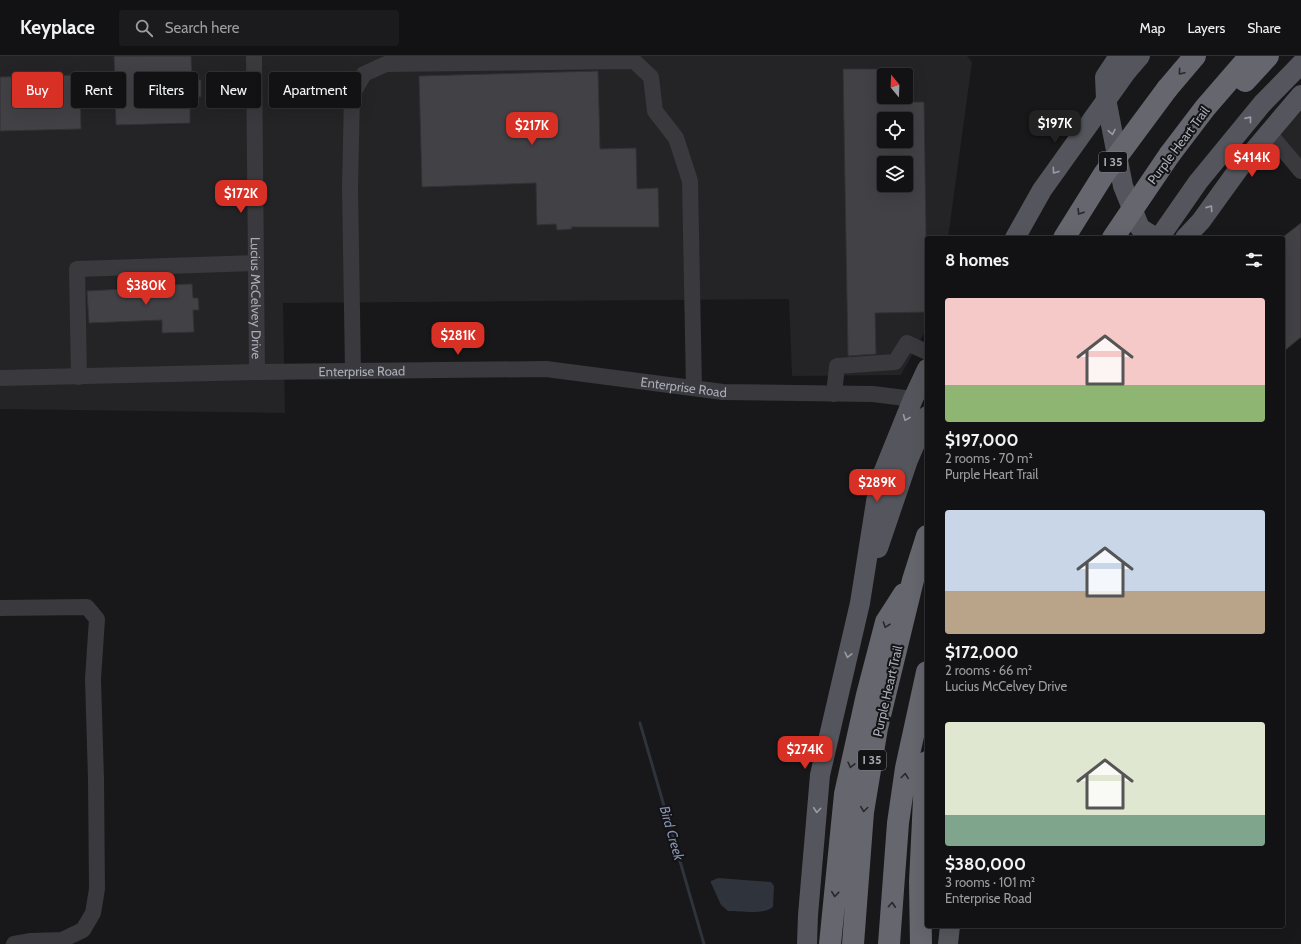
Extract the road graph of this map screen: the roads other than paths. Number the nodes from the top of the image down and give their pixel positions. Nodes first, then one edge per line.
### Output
1 (254, 56) edge
2 (1140, 56) edge
3 (1195, 56) edge
4 (1250, 56) edge
5 (1268, 56) edge
6 (1123, 64) edge
7 (1301, 64) edge
8 (1301, 95) edge
9 (1205, 108) junction
10 (1269, 133) junction
11 (1301, 171) edge
12 (1015, 236) edge
13 (1065, 236) edge
14 (1115, 236) edge
15 (1153, 236) edge
16 (1161, 236) edge
17 (1187, 236) edge
18 (256, 263) junction
19 (925, 351) edge
20 (354, 371) junction
21 (257, 372) junction
22 (925, 373) edge
23 (79, 376) junction
24 (0, 378) edge
25 (694, 388) junction
26 (834, 394) junction
27 (913, 398) junction
28 (925, 421) edge
29 (925, 542) edge
30 (913, 580) junction
31 (860, 603) junction
32 (0, 608) edge
33 (925, 681) edge
34 (925, 778) edge
35 (950, 928) edge
36 (14, 944) edge
37 (807, 944) edge
38 (830, 944) edge
39 (853, 944) edge
40 (889, 944) edge
41 (921, 944) edge
42 (948, 944) edge

1 - 18 street, Lucius McCelvey Drive
2 - 6 main road
3 -> 13 highway, I 35, bridge
4 - 9 highway, Purple Heart Trail
5 - 9 highway
6 -> 12 main road, bridge
6 -> 15 main road
16 -> 7 main road
8 - 10 main road
9 - 14 highway, Purple Heart Trail, bridge
10 - 11 street
17 -> 10 main road
18 - 21 street, Lucius McCelvey Drive
18 - 23 street
19 - 26 street
20 - 21 street, Enterprise Road
20 - 25 street, Enterprise Road
20 - 25 street
21 - 23 street, Enterprise Road
22 - 27 main road
23 - 24 street, Enterprise Road
25 - 26 street, Enterprise Road
26 - 27 street, Enterprise Road
27 -> 31 main road
28 - 31 main road
29 - 30 highway, Purple Heart Trail / I 35
30 -> 38 highway
30 -> 39 highway, Purple Heart Trail / I 35
31 -> 37 main road
32 - 36 street
40 -> 33 highway, I 35
34 - 41 highway
35 - 42 main road

